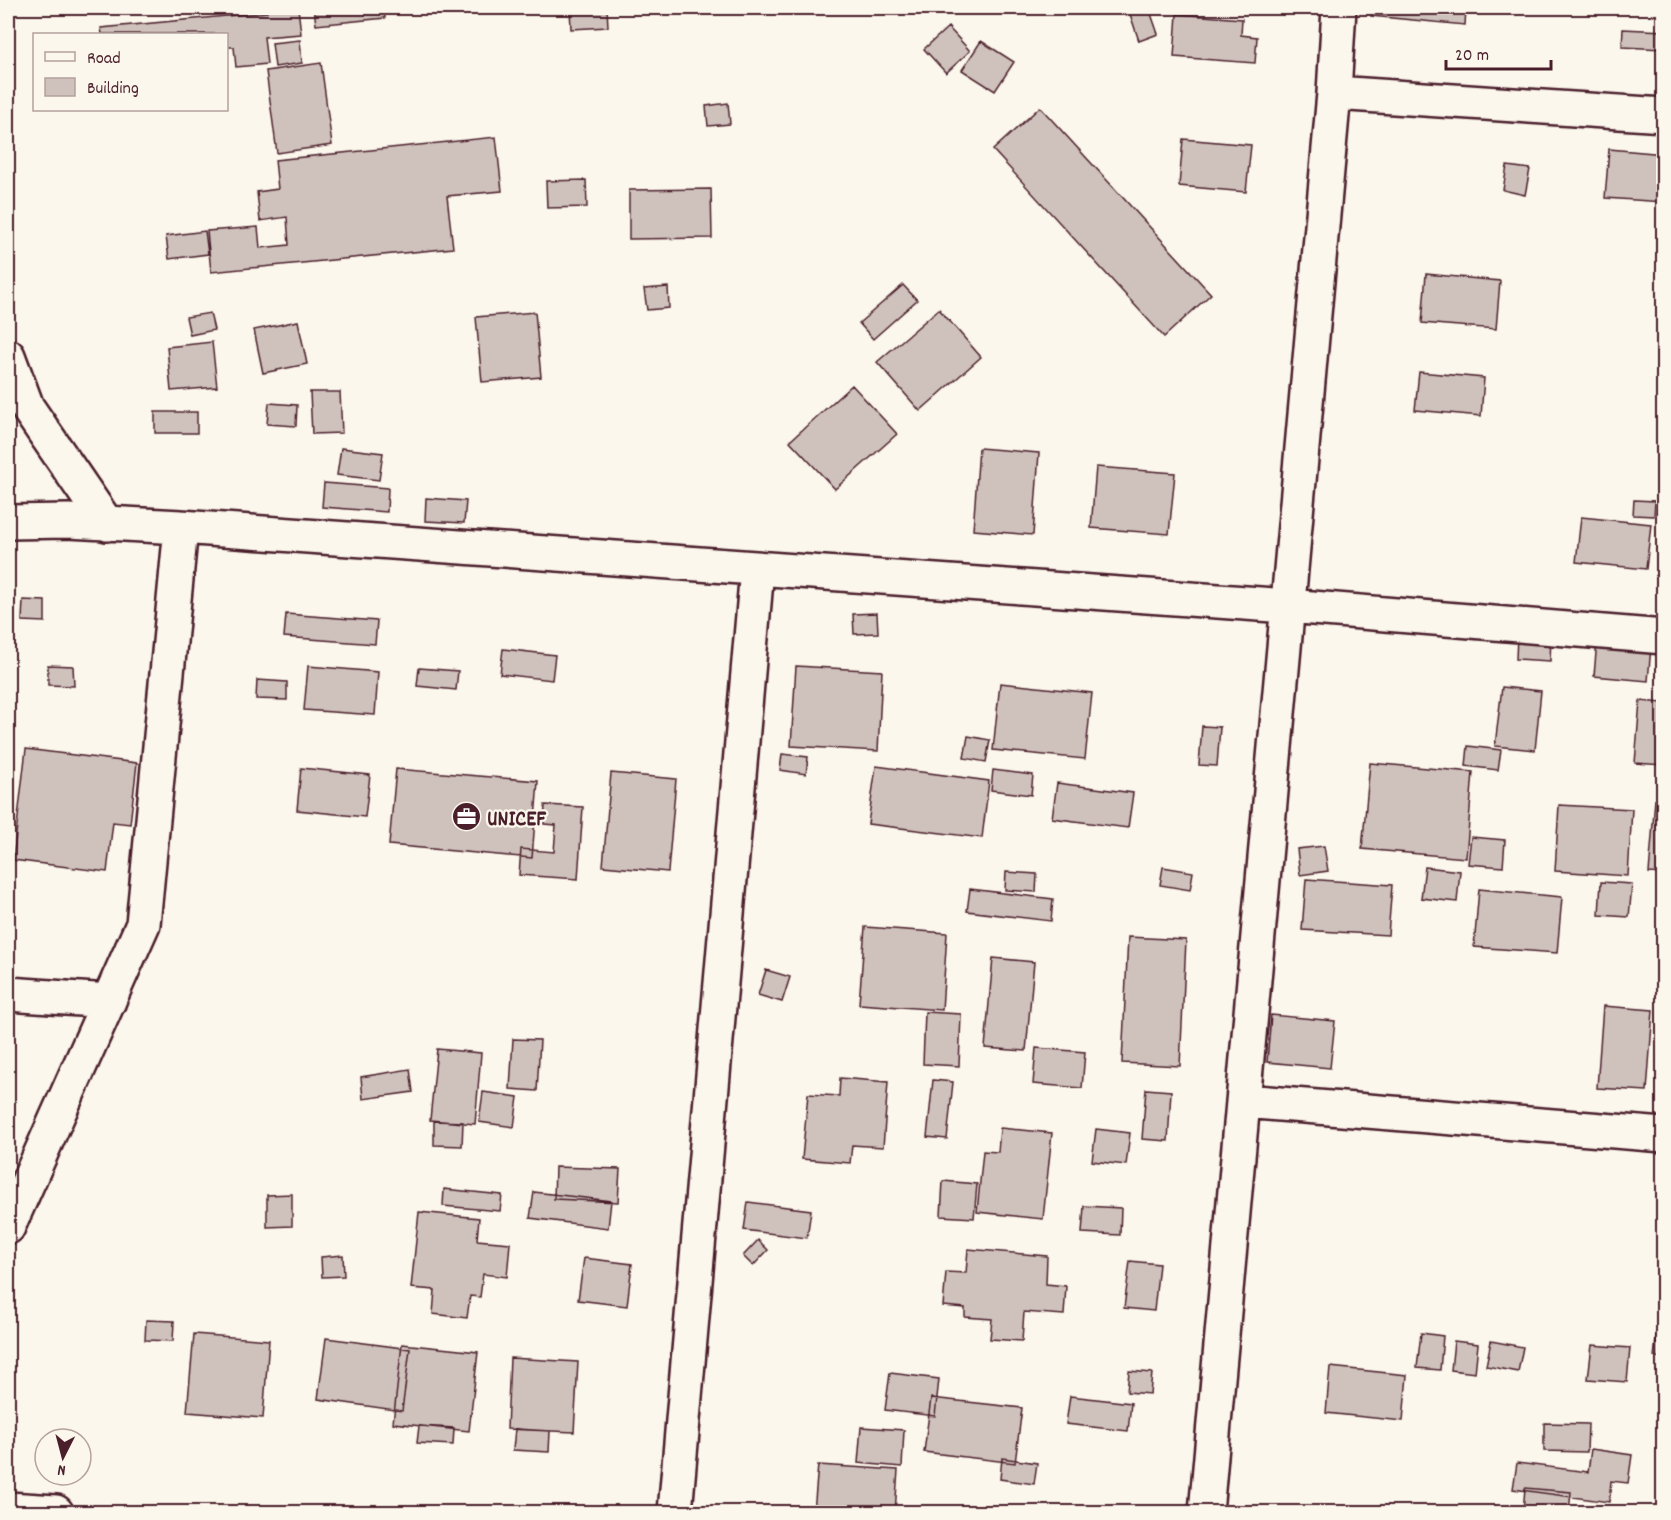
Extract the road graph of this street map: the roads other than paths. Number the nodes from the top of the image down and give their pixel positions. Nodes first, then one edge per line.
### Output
1 (1339, 8) edge
2 (1334, 93) junction
3 (1664, 116) edge
4 (8, 356) edge
5 (8, 522) edge
6 (108, 524) junction
7 (181, 527) junction
8 (757, 569) junction
9 (1288, 606) junction
10 (1664, 637) edge
11 (8, 994) edge
12 (109, 1001) junction
13 (1243, 1101) junction
14 (1664, 1135) edge
15 (8, 1227) edge
16 (8, 1509) edge
17 (56, 1512) edge
18 (675, 1512) edge
19 (1206, 1512) edge

1 - 2 street
2 - 3 street
2 - 9 street
4 - 6 street
5 - 6 street
6 - 7 street
7 - 8 street
7 - 12 street
8 - 9 street
8 - 18 street
9 - 10 street
9 - 13 street
11 - 12 street
12 - 15 street
13 - 14 street
13 - 19 street
16 - 17 street

